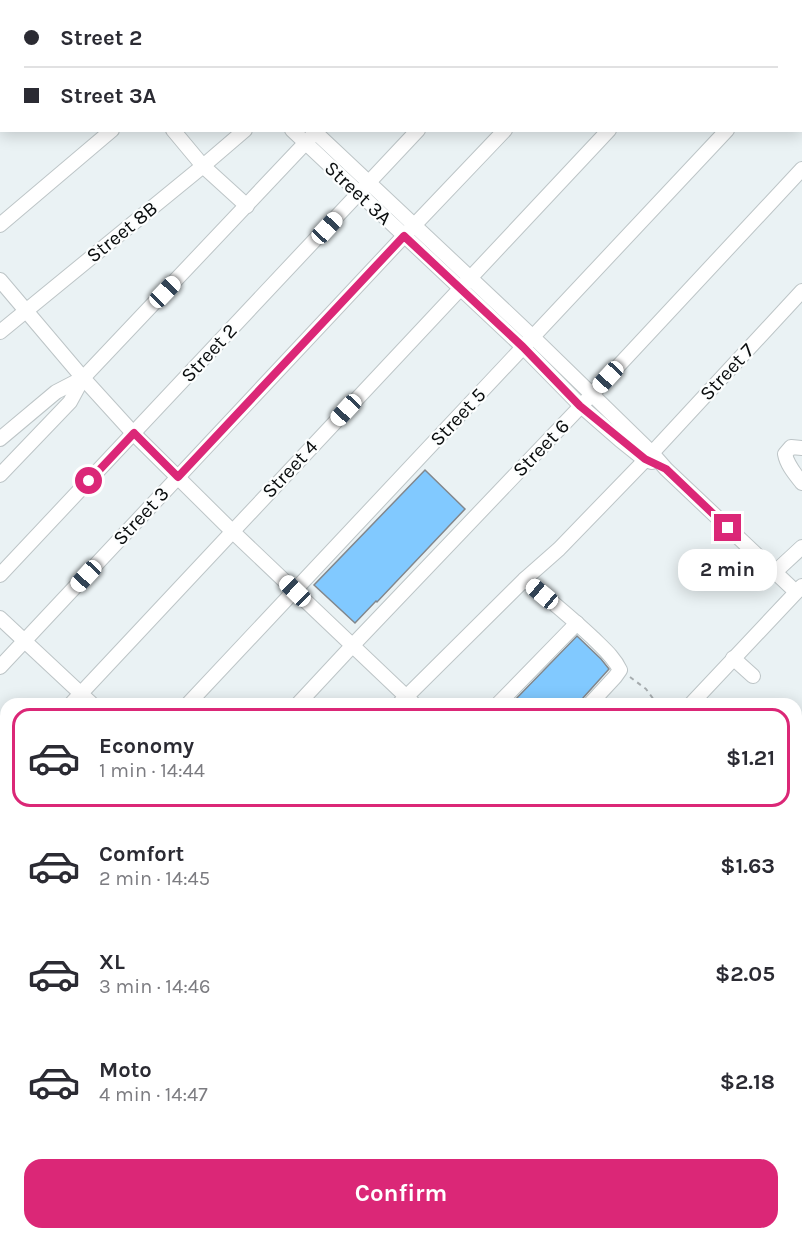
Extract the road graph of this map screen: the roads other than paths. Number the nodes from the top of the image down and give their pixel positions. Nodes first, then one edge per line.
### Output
1 (110, 132) edge
2 (175, 132) edge
3 (242, 132) edge
4 (294, 132) edge
5 (314, 132) edge
6 (316, 132) edge
7 (415, 132) edge
8 (503, 132) edge
9 (607, 132) edge
10 (725, 132) edge
11 (306, 144) junction
12 (203, 166) junction
13 (802, 169) edge
14 (369, 183) junction
15 (359, 193) junction
16 (247, 206) junction
17 (0, 225) edge
18 (414, 225) junction
19 (404, 236) junction
20 (0, 280) edge
21 (465, 283) junction
22 (802, 291) edge
23 (26, 312) junction
24 (0, 332) edge
25 (528, 342) junction
26 (83, 378) junction
27 (592, 394) junction
28 (580, 406) junction
29 (134, 433) junction
30 (0, 439) edge
31 (802, 448) edge
32 (648, 456) junction
33 (0, 475) edge
34 (178, 477) junction
35 (802, 483) edge
36 (232, 531) junction
37 (802, 548) edge
38 (775, 572) junction
39 (0, 575) edge
40 (525, 579) junction
41 (799, 589) edge
42 (295, 591) junction
43 (0, 618) edge
44 (577, 623) junction
45 (24, 641) junction
46 (352, 646) junction
47 (733, 658) junction
48 (0, 667) edge
49 (753, 676) dead end
50 (76, 698) edge
51 (195, 698) edge
52 (304, 698) edge
53 (404, 698) edge
54 (410, 698) edge
55 (504, 698) edge
56 (596, 698) edge
57 (696, 698) edge

1 - 17 street
2 - 12 street
3 - 12 street, Street 8B
4 - 11 street, Street 3A
5 - 11 street
6 - 14 street, Street 3A
7 - 14 street, Street 2
8 - 18 street, Street 3
9 - 21 street, Street 4
10 - 25 street, Street 5
11 - 15 street, Street 3A
11 - 16 street
12 - 16 street
12 - 23 street, Street 8B
13 - 27 street, Street 6
14 - 15 street, Street 2
14 - 18 street, Street 3A
15 - 19 street, Street 3A
15 - 29 street, Street 2
16 - 26 street
18 - 19 street, Street 3
18 - 21 street, Street 3A
19 - 21 street, Street 3A
19 - 34 street, Street 3
20 - 23 street
21 - 25 street, Street 3A
21 - 36 street, Street 4
22 - 32 street, Street 7
23 - 24 street, Street 8B
23 - 26 street
25 - 27 street, Street 3A
25 - 28 street, Street 3A
25 - 42 street, Street 5
26 - 29 street
26 - 30 street
26 - 33 street
27 - 28 street, Street 6
27 - 32 street, Street 3A
28 - 32 street, Street 3A
28 - 46 street, Street 6
29 - 34 street
29 - 39 street, Street 2
31 - 35 street
32 - 38 street, Street 3A
32 - 40 street, Street 7
34 - 36 street
34 - 45 street, Street 3
36 - 42 street
36 - 50 street, Street 4
37 - 38 street
38 - 41 street, Street 3A
40 - 44 street
40 - 54 street, Street 7
41 - 47 street
42 - 46 street
42 - 51 street, Street 5
43 - 45 street
44 - 55 street
44 - 56 street
45 - 48 street, Street 3
45 - 50 street
46 - 52 street, Street 6
46 - 53 street
47 - 49 street
47 - 57 street

